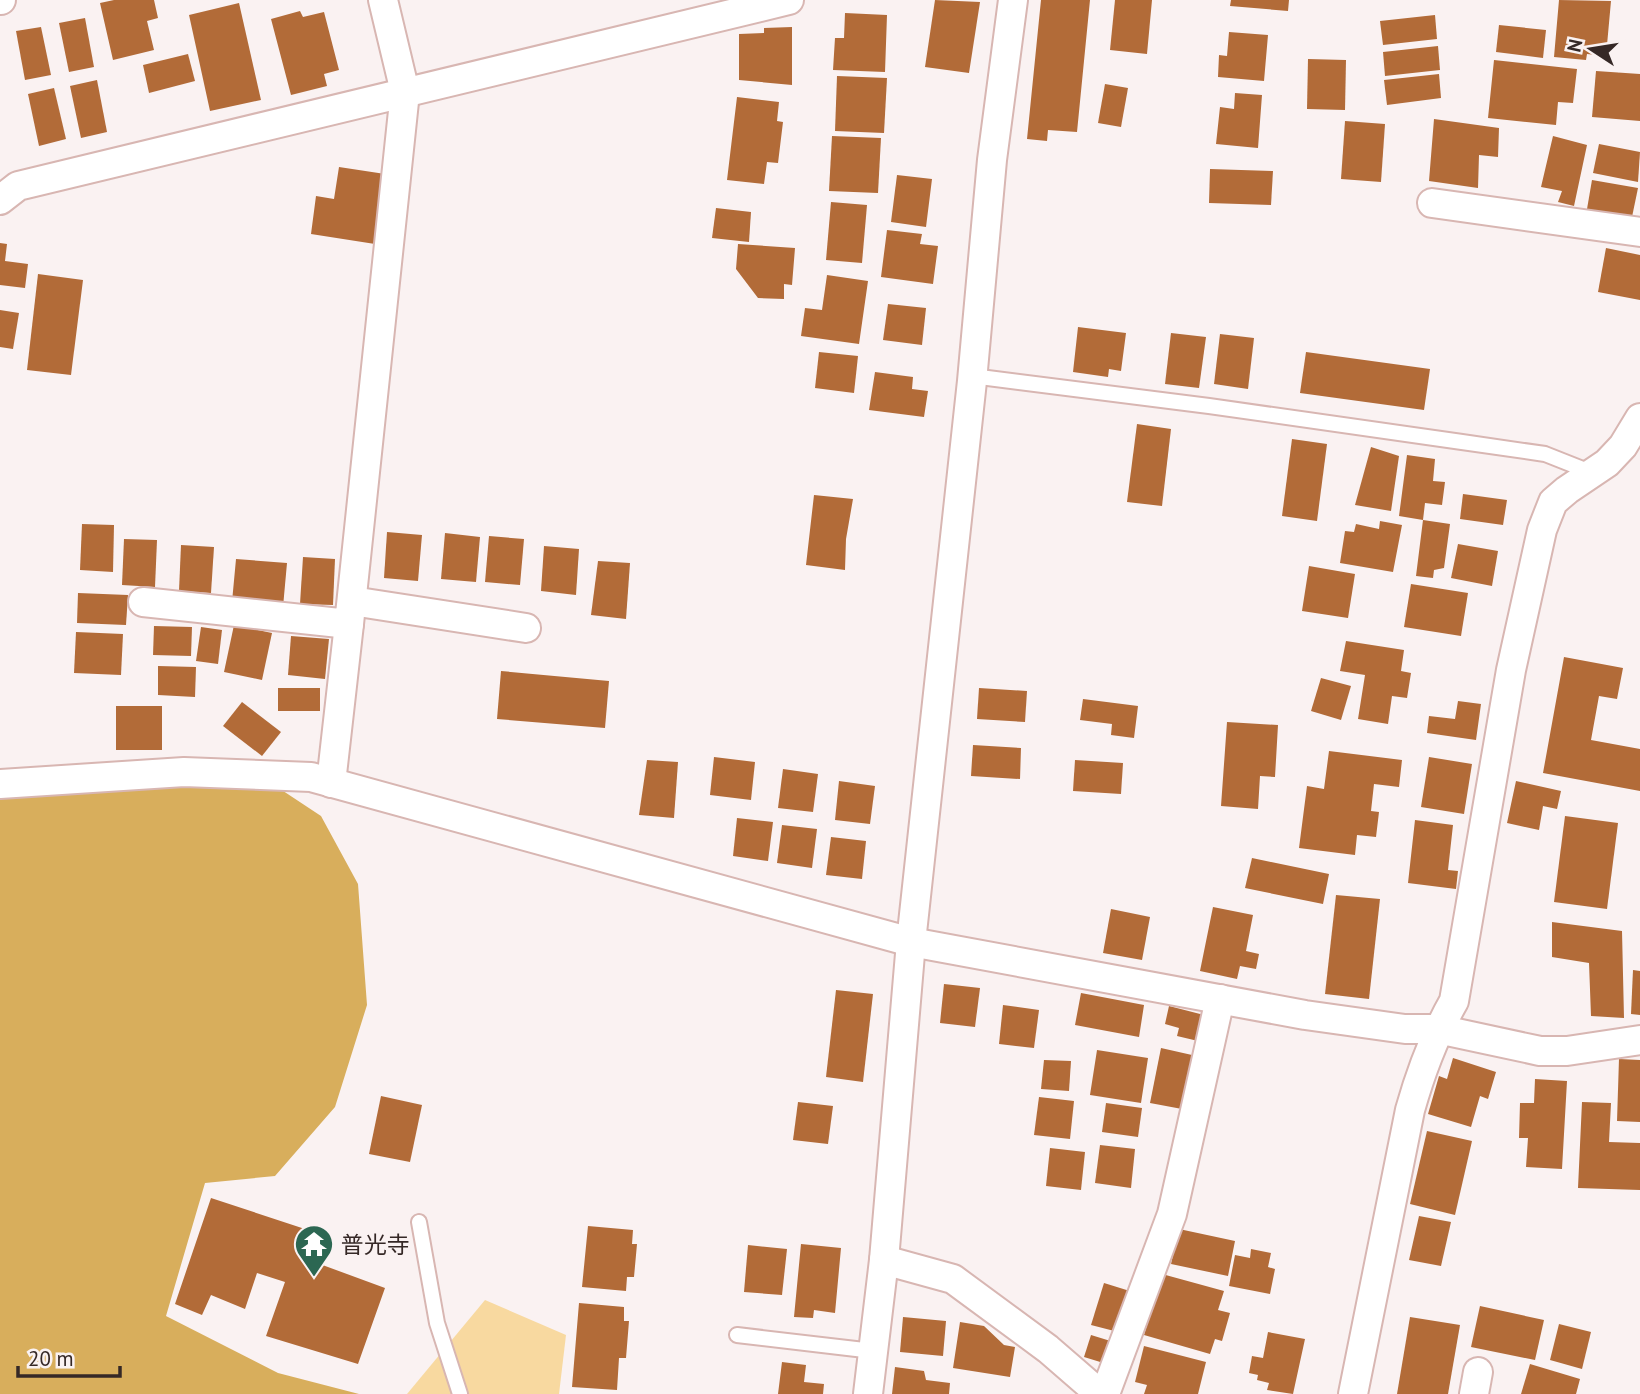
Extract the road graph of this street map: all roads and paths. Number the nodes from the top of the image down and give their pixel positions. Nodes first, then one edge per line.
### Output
1 (383, 0) edge
2 (789, 0) edge
3 (1013, 0) edge
4 (405, 92) junction
5 (0, 200) edge
6 (1432, 202) dead end
7 (1640, 232) edge
8 (972, 376) junction
9 (1640, 418) edge
10 (1593, 472) junction
11 (143, 602) dead end
12 (350, 612) junction
13 (526, 628) dead end
14 (331, 783) junction
15 (0, 784) edge
16 (911, 942) junction
17 (1220, 999) junction
18 (1438, 1029) junction
19 (1640, 1040) edge
20 (419, 1222) dead end
21 (884, 1260) junction
22 (737, 1335) dead end
23 (873, 1351) junction
24 (460, 1394) edge
25 (868, 1394) edge
26 (1103, 1394) edge
27 (1353, 1394) edge

1 - 4 street
2 - 4 street
3 - 8 street
4 - 5 street
4 - 12 street
6 - 7 street
8 - 10 lane
8 - 16 street
9 - 10 street
10 - 18 street
11 - 12 street
12 - 13 street
12 - 14 street
14 - 15 street
14 - 16 street
16 - 17 street
16 - 21 street
17 - 18 street
17 - 26 street
18 - 19 street
18 - 27 street
20 - 24 lane
21 - 23 street
21 - 26 street
22 - 23 lane
23 - 25 street

